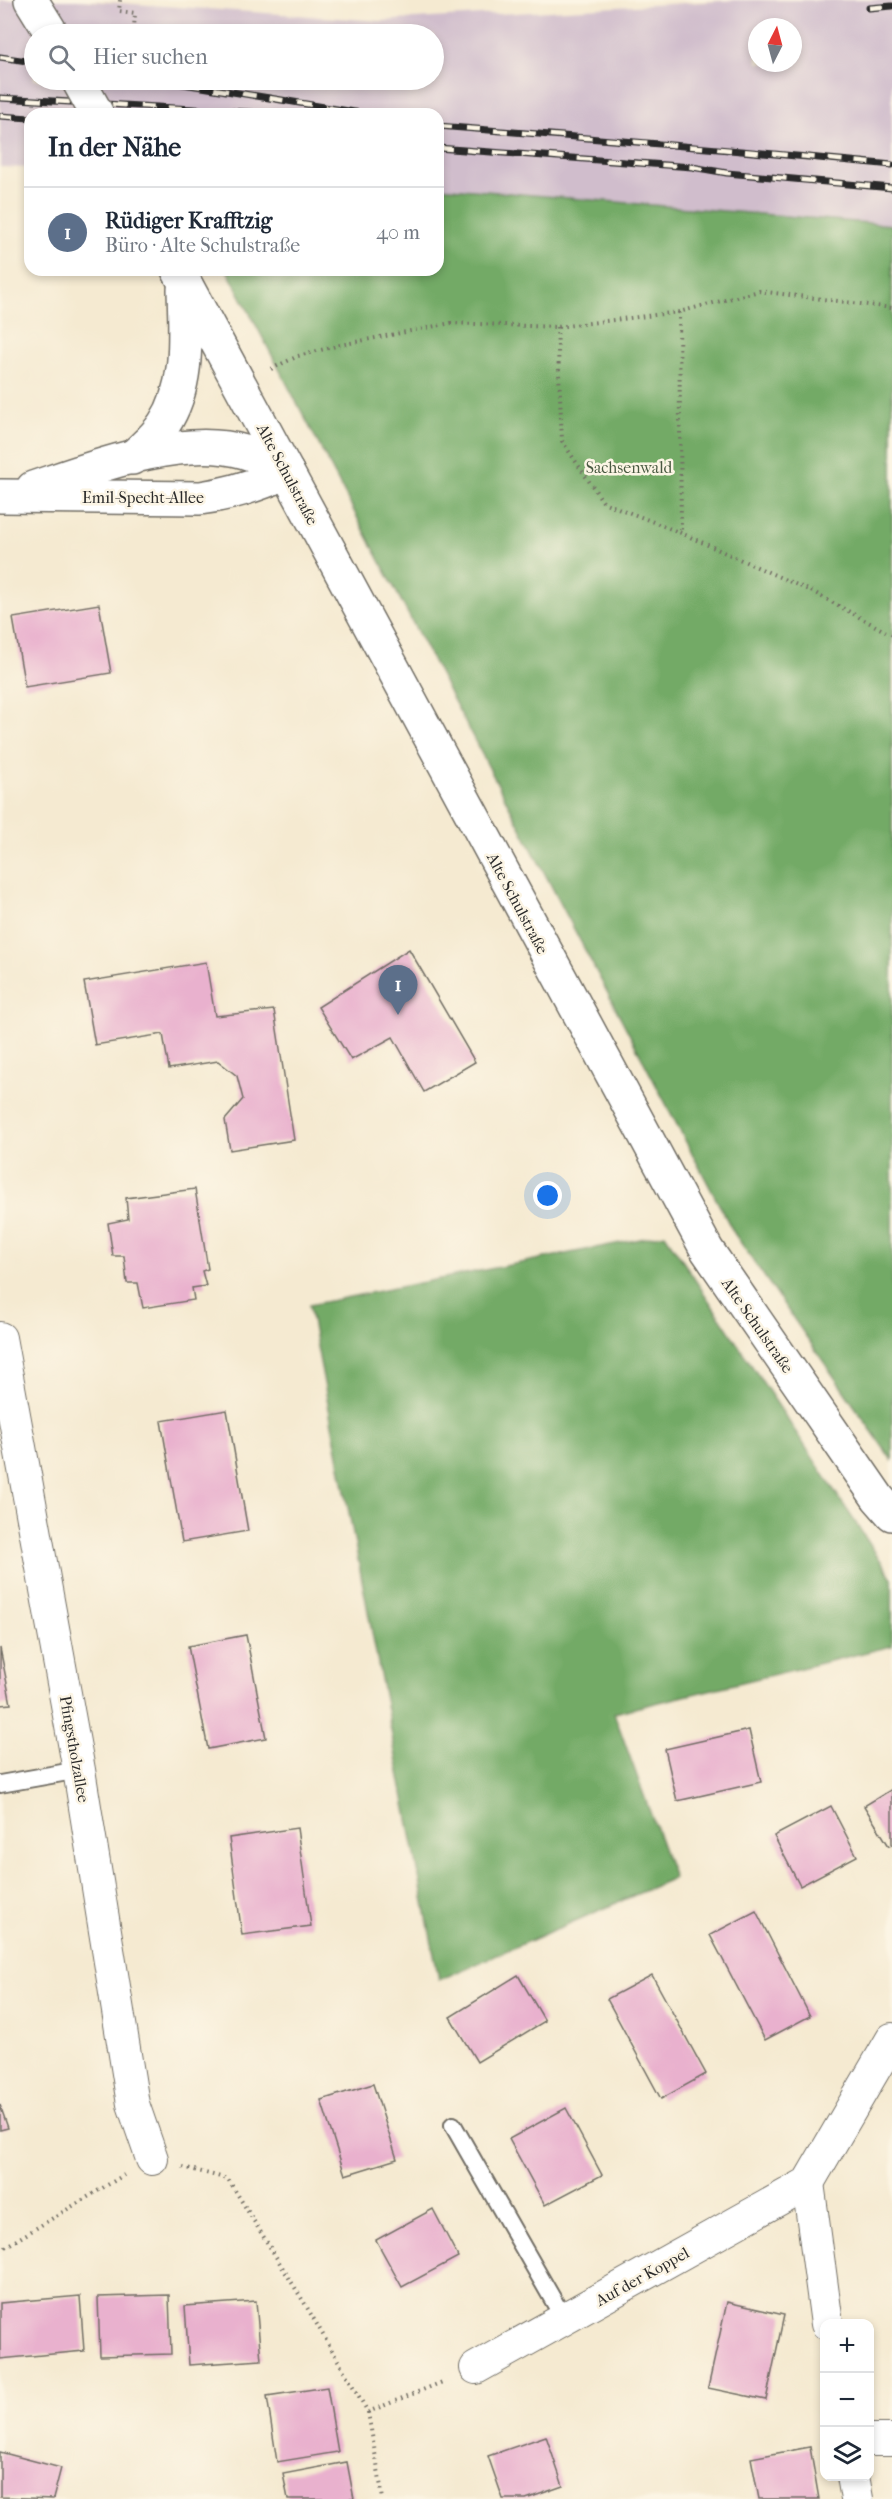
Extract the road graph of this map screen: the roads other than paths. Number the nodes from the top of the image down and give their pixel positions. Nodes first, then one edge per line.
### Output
1 (31, 0) edge
2 (46, 24) edge
3 (84, 90) edge
4 (94, 108) edge
5 (181, 276) edge
6 (132, 458) junction
7 (287, 472) junction
8 (7, 495) edge
9 (0, 1338) edge
10 (892, 1514) edge
11 (79, 1770) junction
12 (0, 1784) edge
13 (892, 2039) edge
14 (453, 2125) dead end
15 (152, 2158) road end
16 (808, 2183) junction
17 (564, 2319) junction
18 (826, 2319) edge
19 (476, 2368) road end
20 (874, 2439) edge
21 (892, 2440) edge
22 (853, 2481) edge
23 (856, 2499) edge

1 - 2 main road
3 - 4 main road, bridge
5 - 6 main road
5 - 7 main road, Alte Schulstraße
6 - 7 main road, Emil-Specht-Allee
6 - 8 main road, Emil-Specht-Allee
7 - 8 main road, Emil-Specht-Allee
7 - 10 main road, Alte Schulstraße
9 - 11 street, Pfingstholzallee
11 - 12 lane
11 - 15 street, Pfingstholzallee
13 - 16 street
14 - 17 lane
16 - 17 street, Auf der Koppel
16 - 18 street
17 - 19 street, Auf der Koppel
20 - 21 street
22 - 23 street

